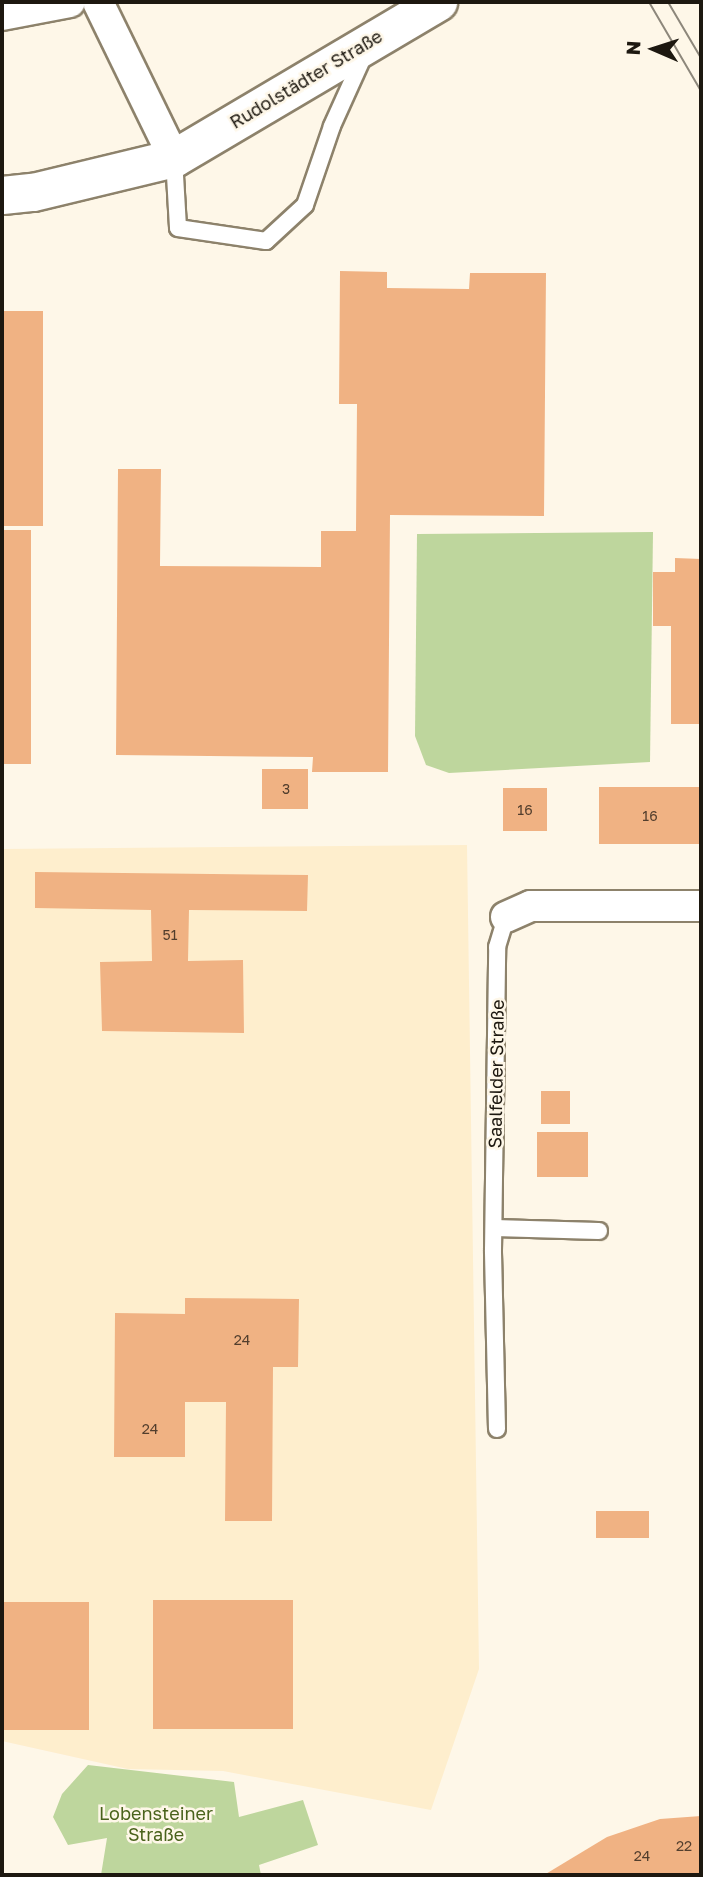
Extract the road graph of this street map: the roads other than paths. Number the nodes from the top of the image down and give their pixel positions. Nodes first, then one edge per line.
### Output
1 (70, 2) edge
2 (97, 2) edge
3 (439, 2) edge
4 (2, 15) edge
5 (372, 39) junction
6 (174, 158) junction
7 (2, 195) edge
8 (701, 906) edge
9 (506, 917) joint
10 (494, 1228) junction
11 (599, 1231) dead end
12 (496, 1429) dead end

1 - 4 street
2 - 6 street
3 - 5 street, Rudolstädter Straße
5 - 6 street, Rudolstädter Straße
5 - 6 lane
6 - 7 street, Rudolstädter Straße
8 - 9 street, Saalfelder Straße
9 - 10 lane, Saalfelder Straße
10 - 11 lane
10 - 12 lane, Saalfelder Straße

